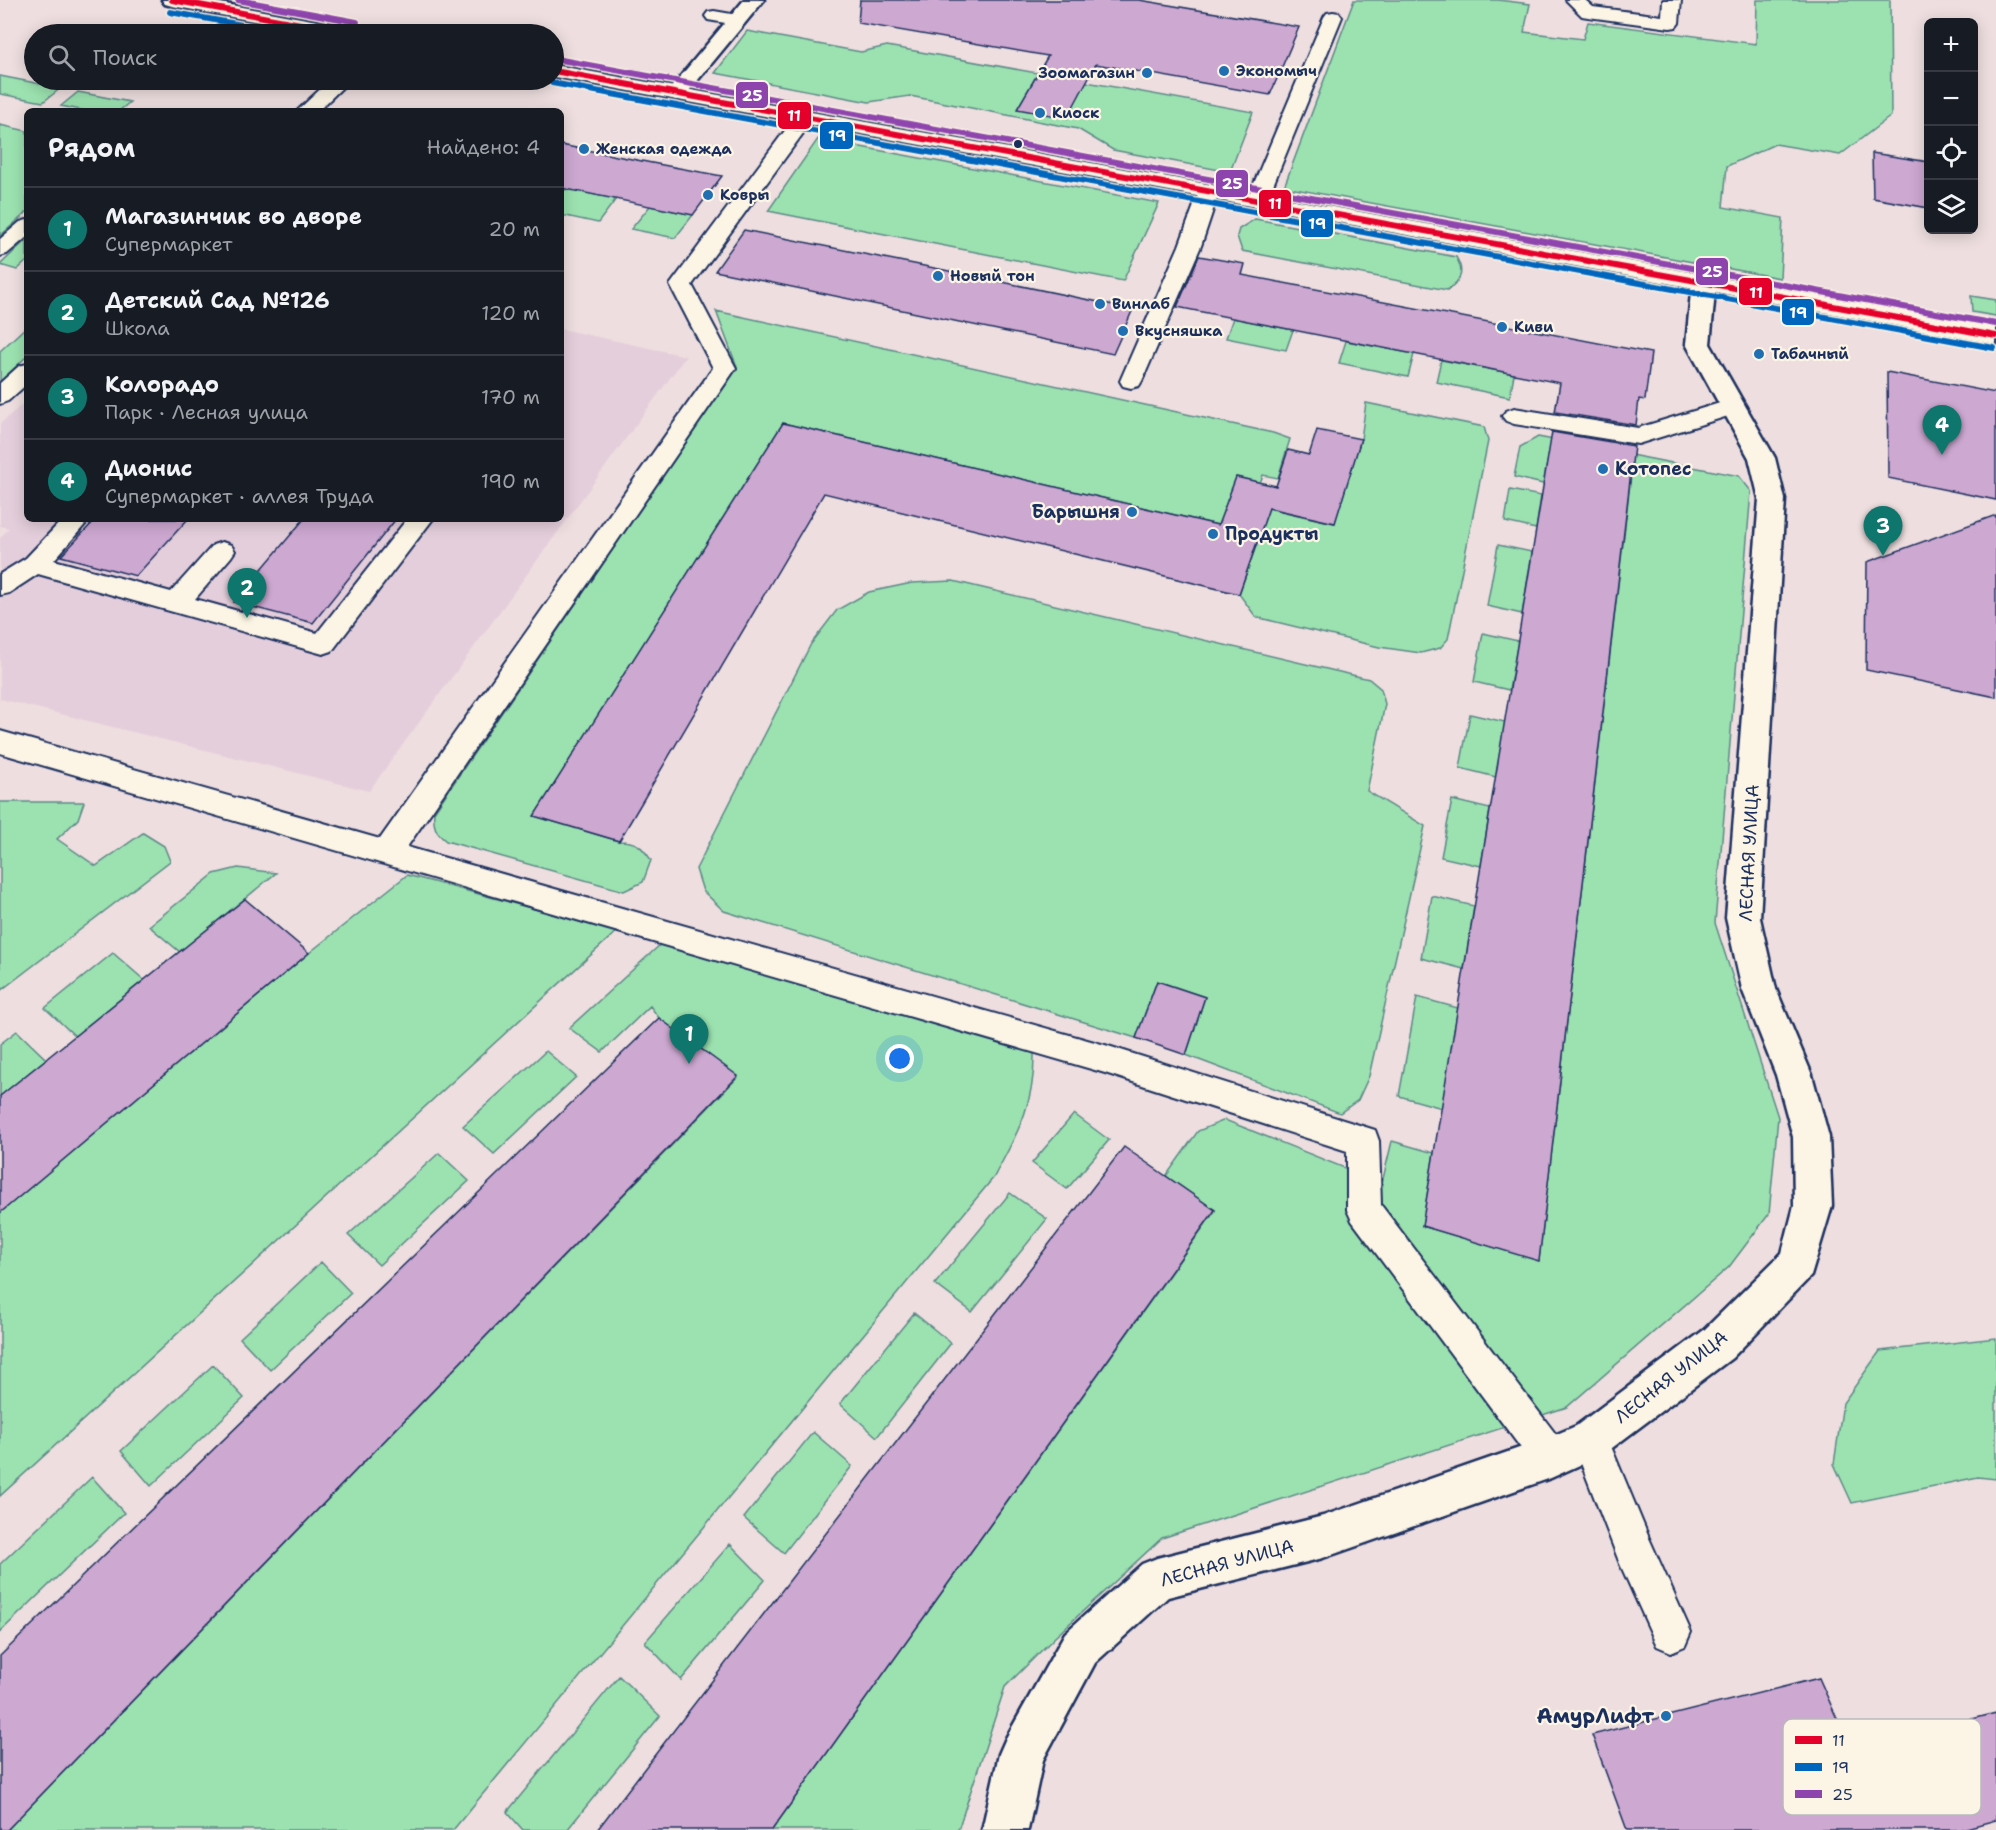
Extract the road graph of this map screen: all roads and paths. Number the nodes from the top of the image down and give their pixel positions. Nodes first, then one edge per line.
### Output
1 (172, 0) edge
2 (754, 0) edge
3 (1575, 0) edge
4 (1672, 0) edge
5 (714, 16) dead end
6 (1333, 17) dead end
7 (737, 20) junction
8 (302, 24) edge
9 (564, 73) edge
10 (330, 90) edge
11 (676, 94) junction
12 (310, 108) edge
13 (805, 117) junction
14 (1209, 192) junction
15 (1257, 200) junction
16 (24, 229) edge
17 (0, 250) edge
18 (1704, 282) junction
19 (1996, 336) edge
20 (24, 374) edge
21 (1131, 381) dead end
22 (0, 396) edge
23 (1733, 407) junction
24 (1514, 416) dead end
25 (75, 522) edge
26 (420, 522) edge
27 (222, 551) dead end
28 (35, 564) junction
29 (0, 586) edge
30 (176, 603) junction
31 (0, 742) edge
32 (387, 852) junction
33 (1590, 1440) junction
34 (1551, 1458) junction
35 (1671, 1632) dead end
36 (1005, 1830) edge

1 - 8 street
2 - 7 street
3 - 4 lane
5 - 7 lane
6 - 15 lane
7 - 11 street
9 - 11 street
10 - 12 lane
11 - 13 street
13 - 14 street
13 - 32 lane
14 - 15 street
14 - 21 lane
15 - 18 street
16 - 17 lane
18 - 19 street
18 - 23 street, ЛЕСНАЯ УЛИЦА
20 - 22 lane
23 - 24 lane
23 - 33 street, ЛЕСНАЯ УЛИЦА
25 - 28 lane
26 - 30 lane
27 - 30 lane
28 - 29 lane
28 - 30 lane
31 - 32 lane
32 - 34 lane
33 - 34 street, ЛЕСНАЯ УЛИЦА
33 - 35 lane
34 - 36 street, ЛЕСНАЯ УЛИЦА

